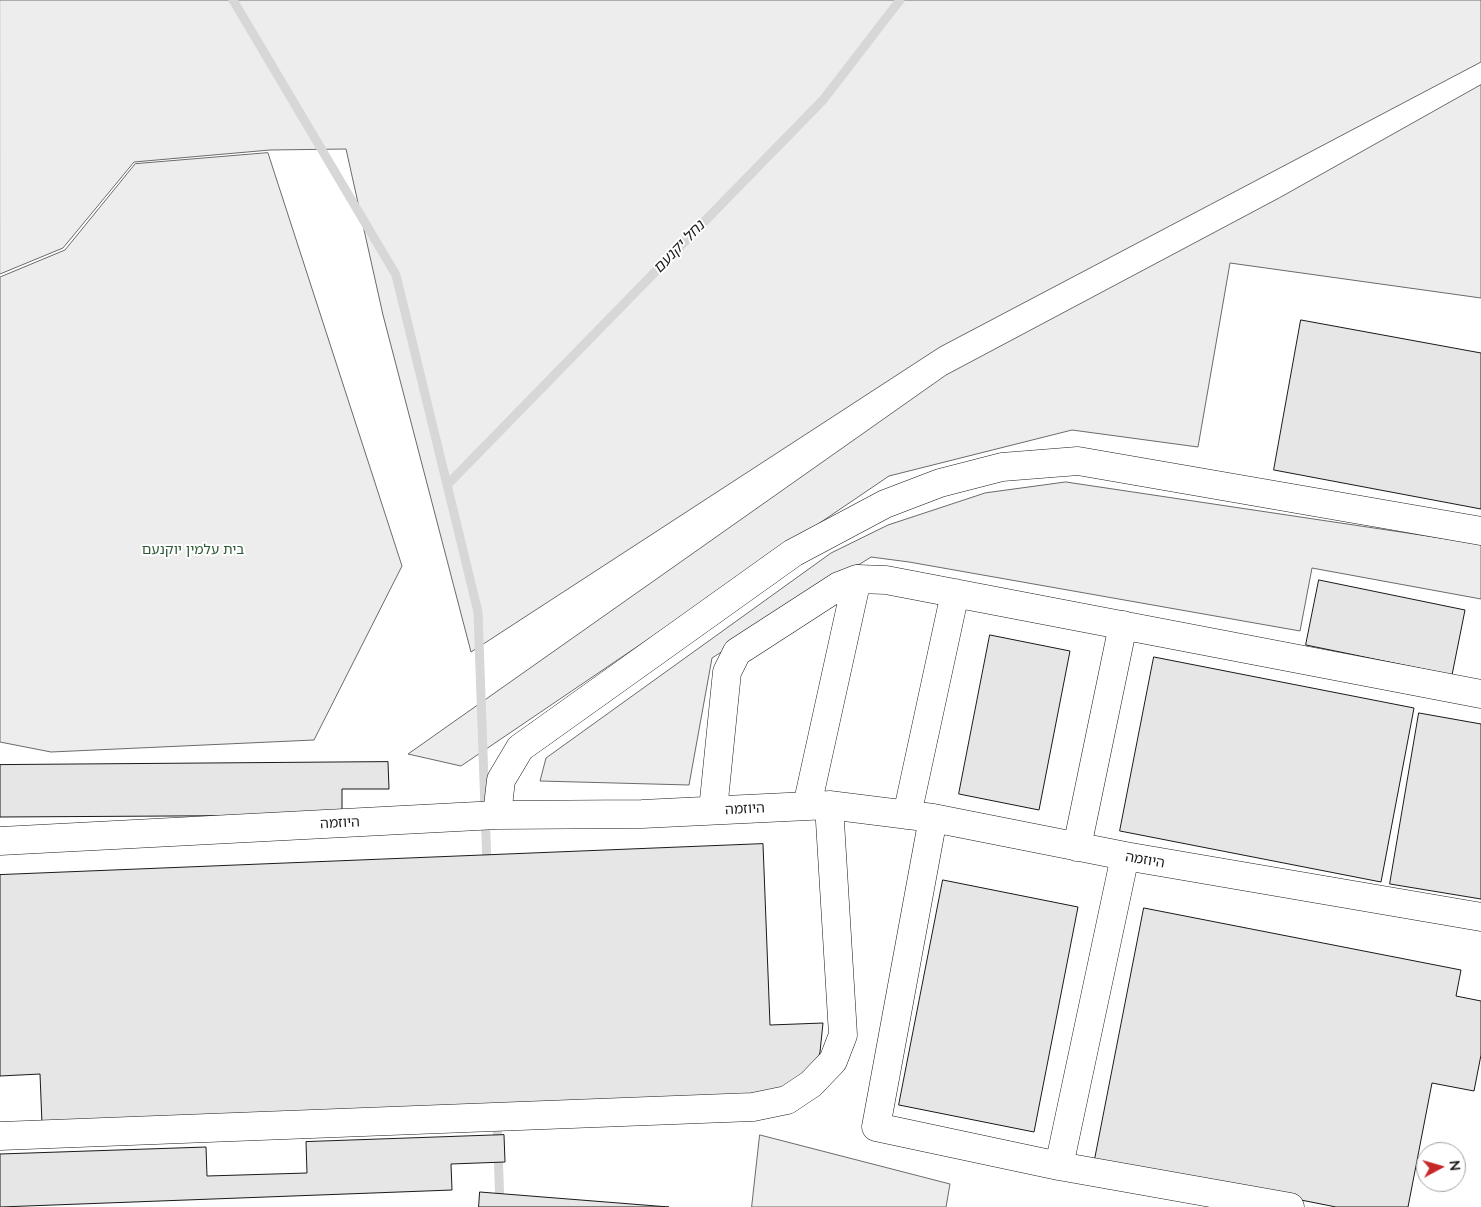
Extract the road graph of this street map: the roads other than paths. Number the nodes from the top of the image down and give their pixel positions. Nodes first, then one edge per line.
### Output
1 (1481, 531) edge
2 (857, 580) junction
3 (954, 592) junction
4 (1123, 625) junction
5 (1481, 694) edge
6 (818, 805) junction
7 (713, 810) junction
8 (497, 815) junction
9 (920, 817) junction
10 (0, 842) edge
11 (1077, 847) junction
12 (1125, 856) junction
13 (1481, 918) edge
14 (0, 1136) edge
15 (1059, 1166) junction
16 (1290, 1207) edge

1 - 8 street
2 - 3 street
2 - 6 street
2 - 7 street
3 - 4 street
3 - 9 street
4 - 5 street
4 - 11 street
6 - 7 street, היוזמה
6 - 9 street, היוזמה
6 - 14 street
7 - 8 street, היוזמה
8 - 10 street, היוזמה
9 - 11 street, היוזמה
9 - 15 street
11 - 12 street, היוזמה
12 - 13 street, היוזמה
12 - 15 street
15 - 16 street

